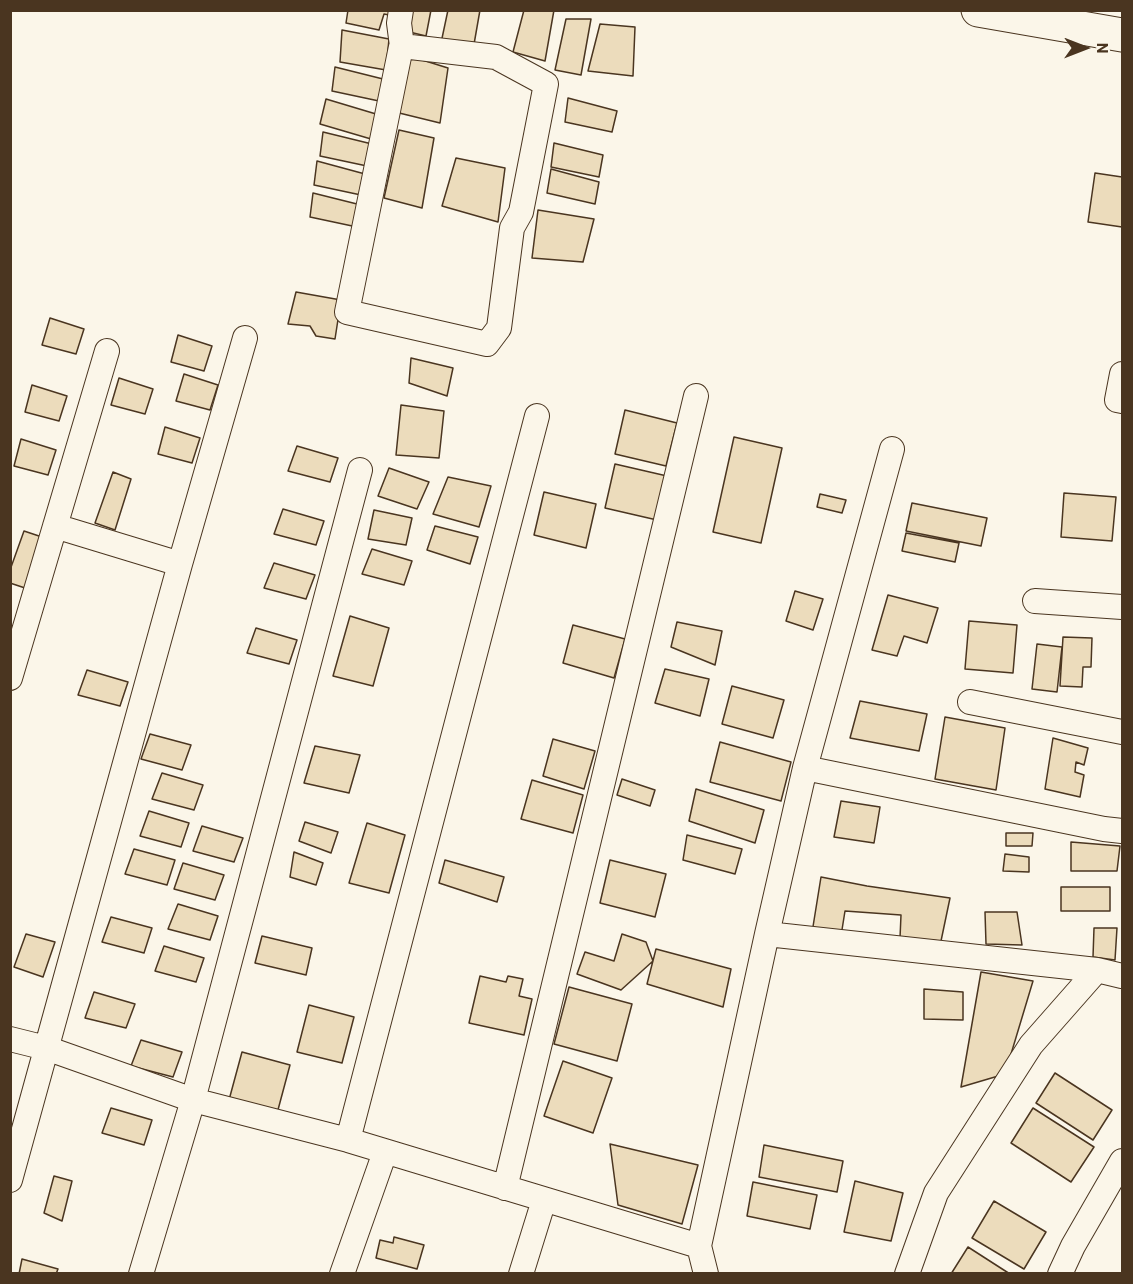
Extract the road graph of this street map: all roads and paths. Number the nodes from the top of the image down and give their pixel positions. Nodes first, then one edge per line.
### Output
1 (401, 10) edge
2 (978, 10) edge
3 (1122, 34) edge
4 (401, 47) dead end
5 (244, 338) dead end
6 (107, 351) dead end
7 (1122, 374) edge
8 (696, 396) dead end
9 (1122, 401) edge
10 (537, 416) dead end
11 (892, 449) dead end
12 (360, 470) dead end
13 (56, 525) junction
14 (180, 564) junction
15 (1035, 602) dead end
16 (1122, 608) edge
17 (10, 678) edge
18 (970, 702) dead end
19 (1122, 732) edge
20 (805, 768) junction
21 (1122, 831) edge
22 (766, 934) junction
23 (1097, 970) junction
24 (1122, 976) edge
25 (10, 1039) edge
26 (46, 1048) junction
27 (193, 1100) junction
28 (348, 1140) junction
29 (385, 1152) junction
30 (1122, 1161) edge
31 (10, 1180) edge
32 (505, 1188) junction
33 (544, 1200) junction
34 (699, 1246) junction
35 (141, 1274) edge
36 (342, 1274) edge
37 (521, 1274) edge
38 (706, 1274) edge
39 (907, 1274) edge
40 (1060, 1274) edge

1 - 4 street
2 - 3 main road
5 - 14 street
6 - 13 street
7 - 9 street
8 - 32 street
10 - 28 street
11 - 20 street
12 - 27 street
13 - 14 street
13 - 17 street
14 - 26 street
15 - 16 street
18 - 19 street
20 - 21 street
20 - 22 street
22 - 23 street
22 - 34 street
23 - 24 street
23 - 39 street
25 - 26 street
26 - 27 street
26 - 31 street
27 - 28 street
27 - 35 street
28 - 29 street
29 - 32 street
29 - 36 street
30 - 40 street
32 - 33 street
33 - 34 street
33 - 37 street
34 - 38 street

